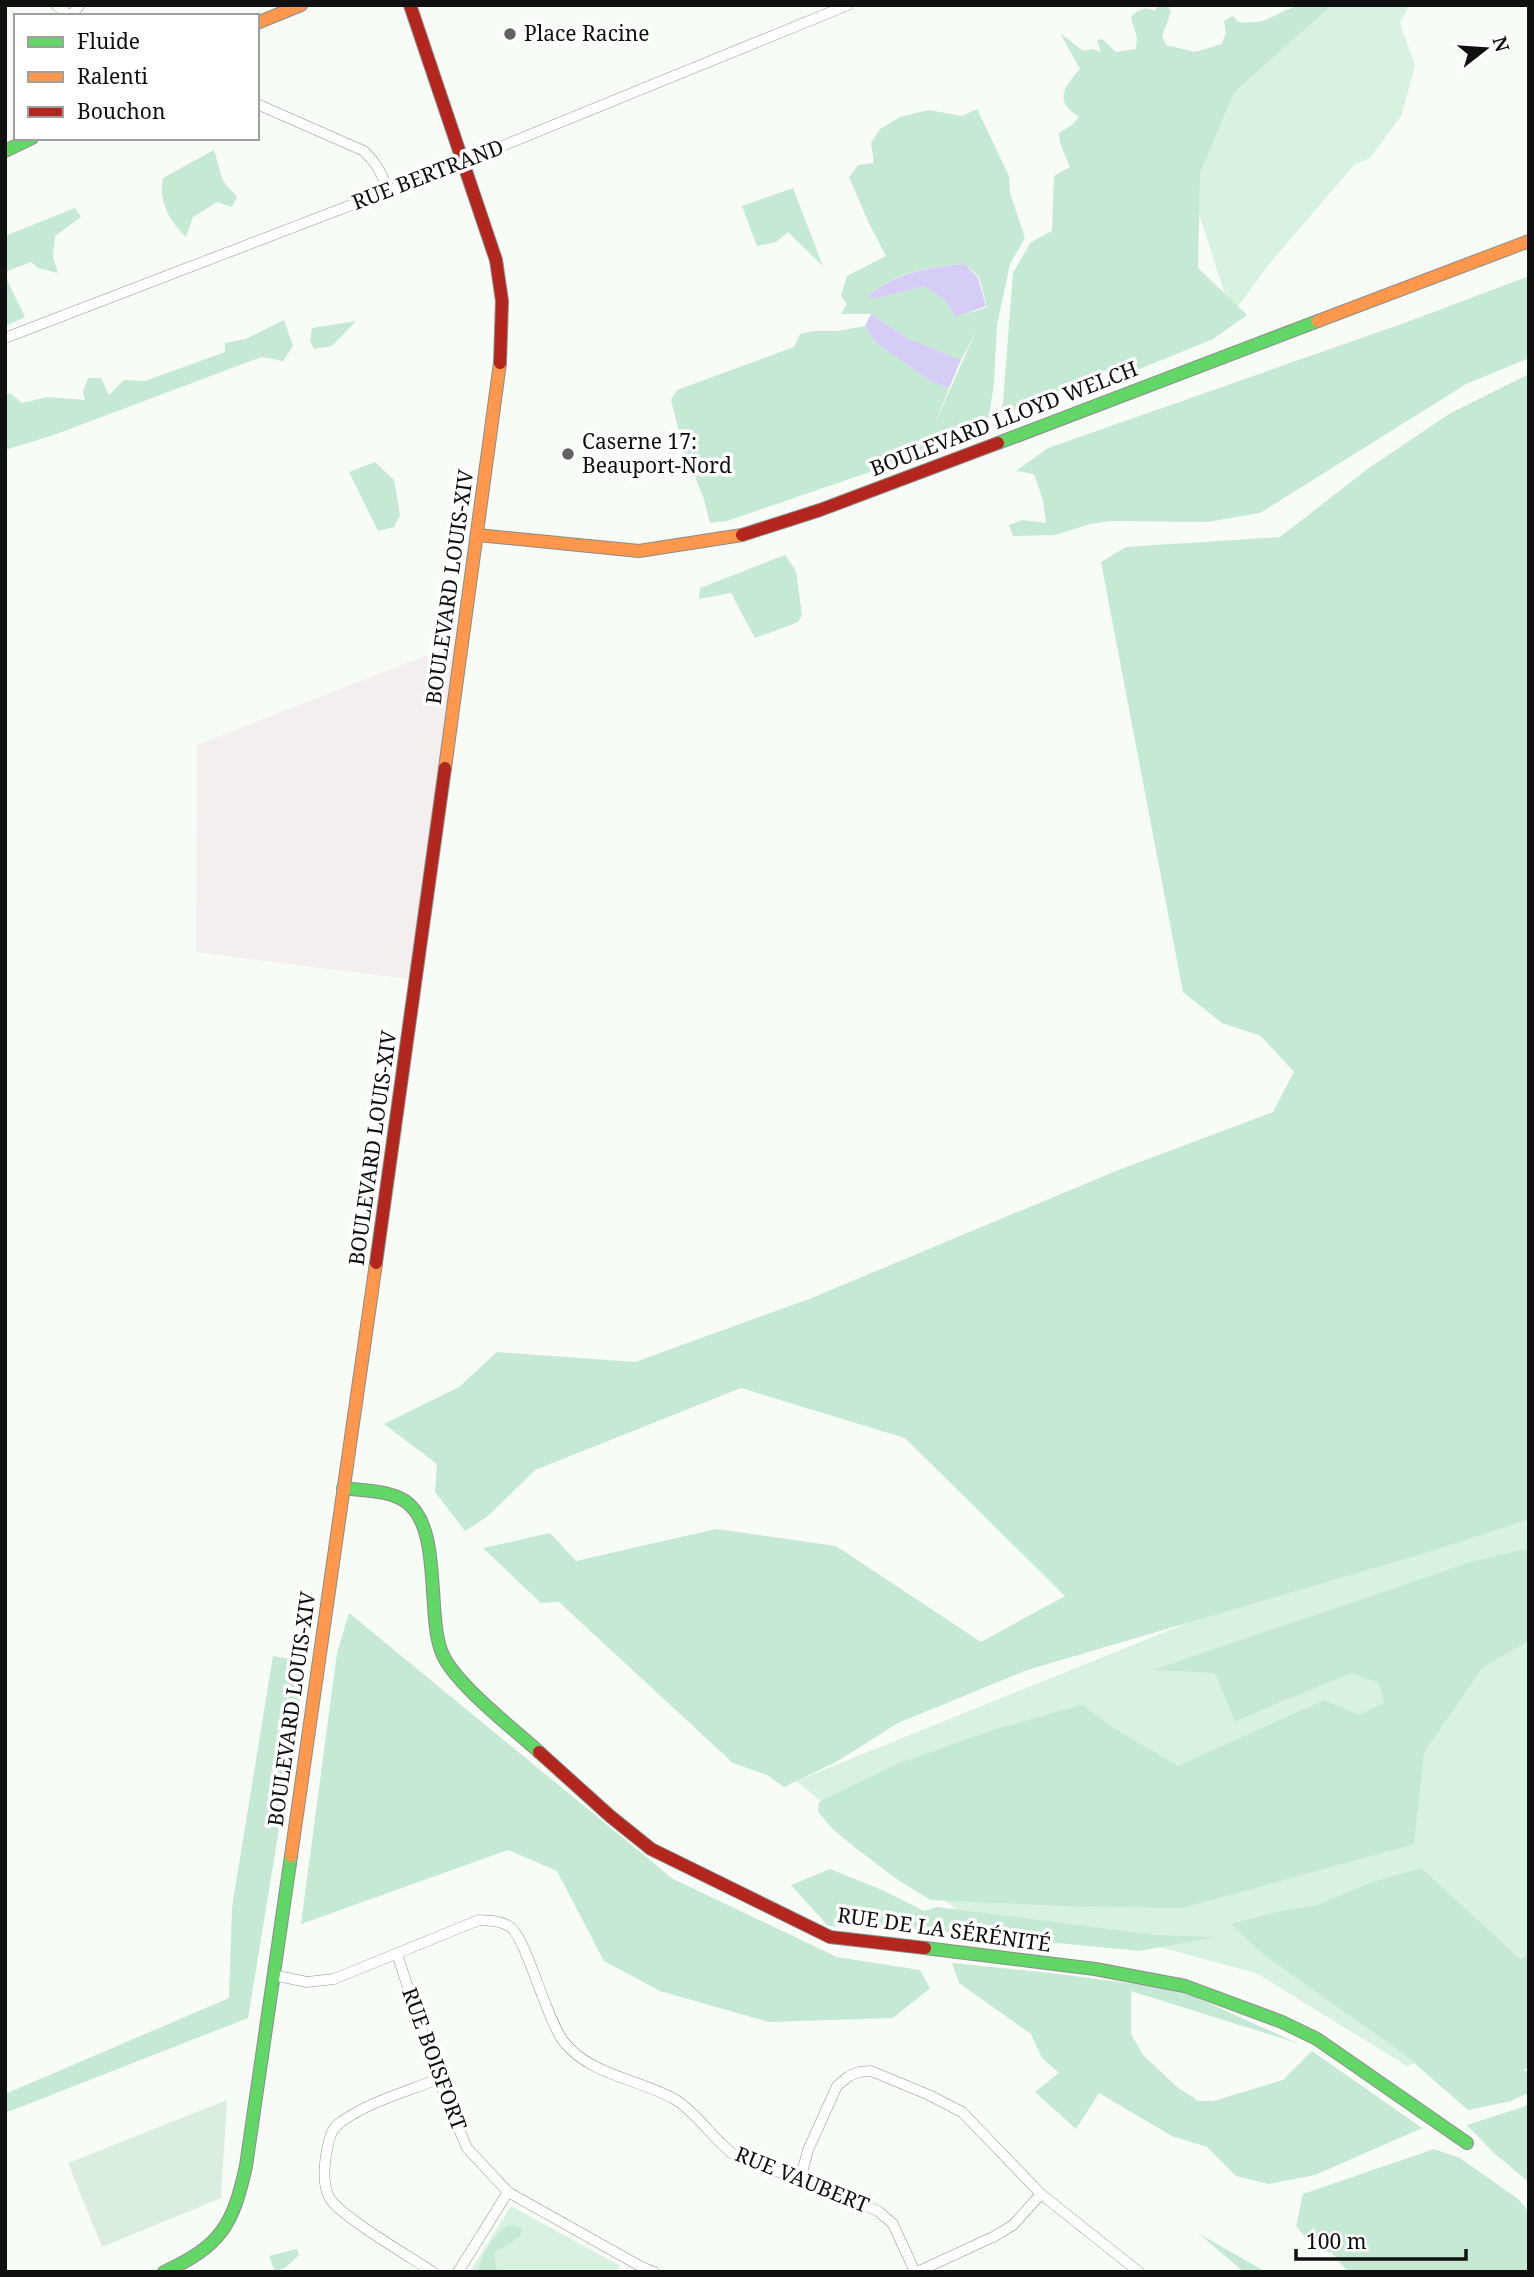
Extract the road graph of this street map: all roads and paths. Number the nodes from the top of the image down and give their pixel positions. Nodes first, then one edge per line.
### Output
1 (301, 5) edge
2 (410, 5) edge
3 (848, 5) edge
4 (259, 22) edge
5 (259, 105) edge
6 (28, 140) edge
7 (5, 151) edge
8 (463, 162) junction
9 (387, 191) junction
10 (1529, 241) edge
11 (5, 338) edge
12 (477, 535) junction
13 (343, 1488) junction
14 (397, 1954) junction
15 (273, 1975) junction
16 (438, 2080) junction
17 (1467, 2143) dead end
18 (800, 2180) junction
19 (508, 2192) junction
20 (1041, 2194) junction
21 (164, 2272) edge
22 (433, 2272) edge
23 (458, 2272) edge
24 (654, 2272) edge
25 (916, 2272) edge
26 (1139, 2272) edge

1 - 4 main road
2 - 8 main road, BOULEVARD LOUIS-XIV
3 - 8 street, RUE BERTRAND
5 - 9 street
6 - 7 main road
8 - 9 street, RUE BERTRAND
8 - 12 main road, BOULEVARD LOUIS-XIV
9 - 11 street, RUE BERTRAND
10 - 12 main road, BOULEVARD LLOYD WELCH
12 - 13 main road, BOULEVARD LOUIS-XIV
13 - 15 main road, BOULEVARD LOUIS-XIV
13 - 17 main road, RUE DE LA SÉRÉNITÉ
14 - 15 street, RUE VAUBERT
14 - 16 street, RUE BOISFORT
14 - 18 street, RUE VAUBERT
15 - 21 main road, BOULEVARD LOUIS-XIV
16 - 19 street, RUE BOISFORT
16 - 22 street
18 - 20 street
18 - 25 street, RUE VAUBERT
19 - 23 street
19 - 24 street, RUE BOISFORT
20 - 25 street
20 - 26 street

